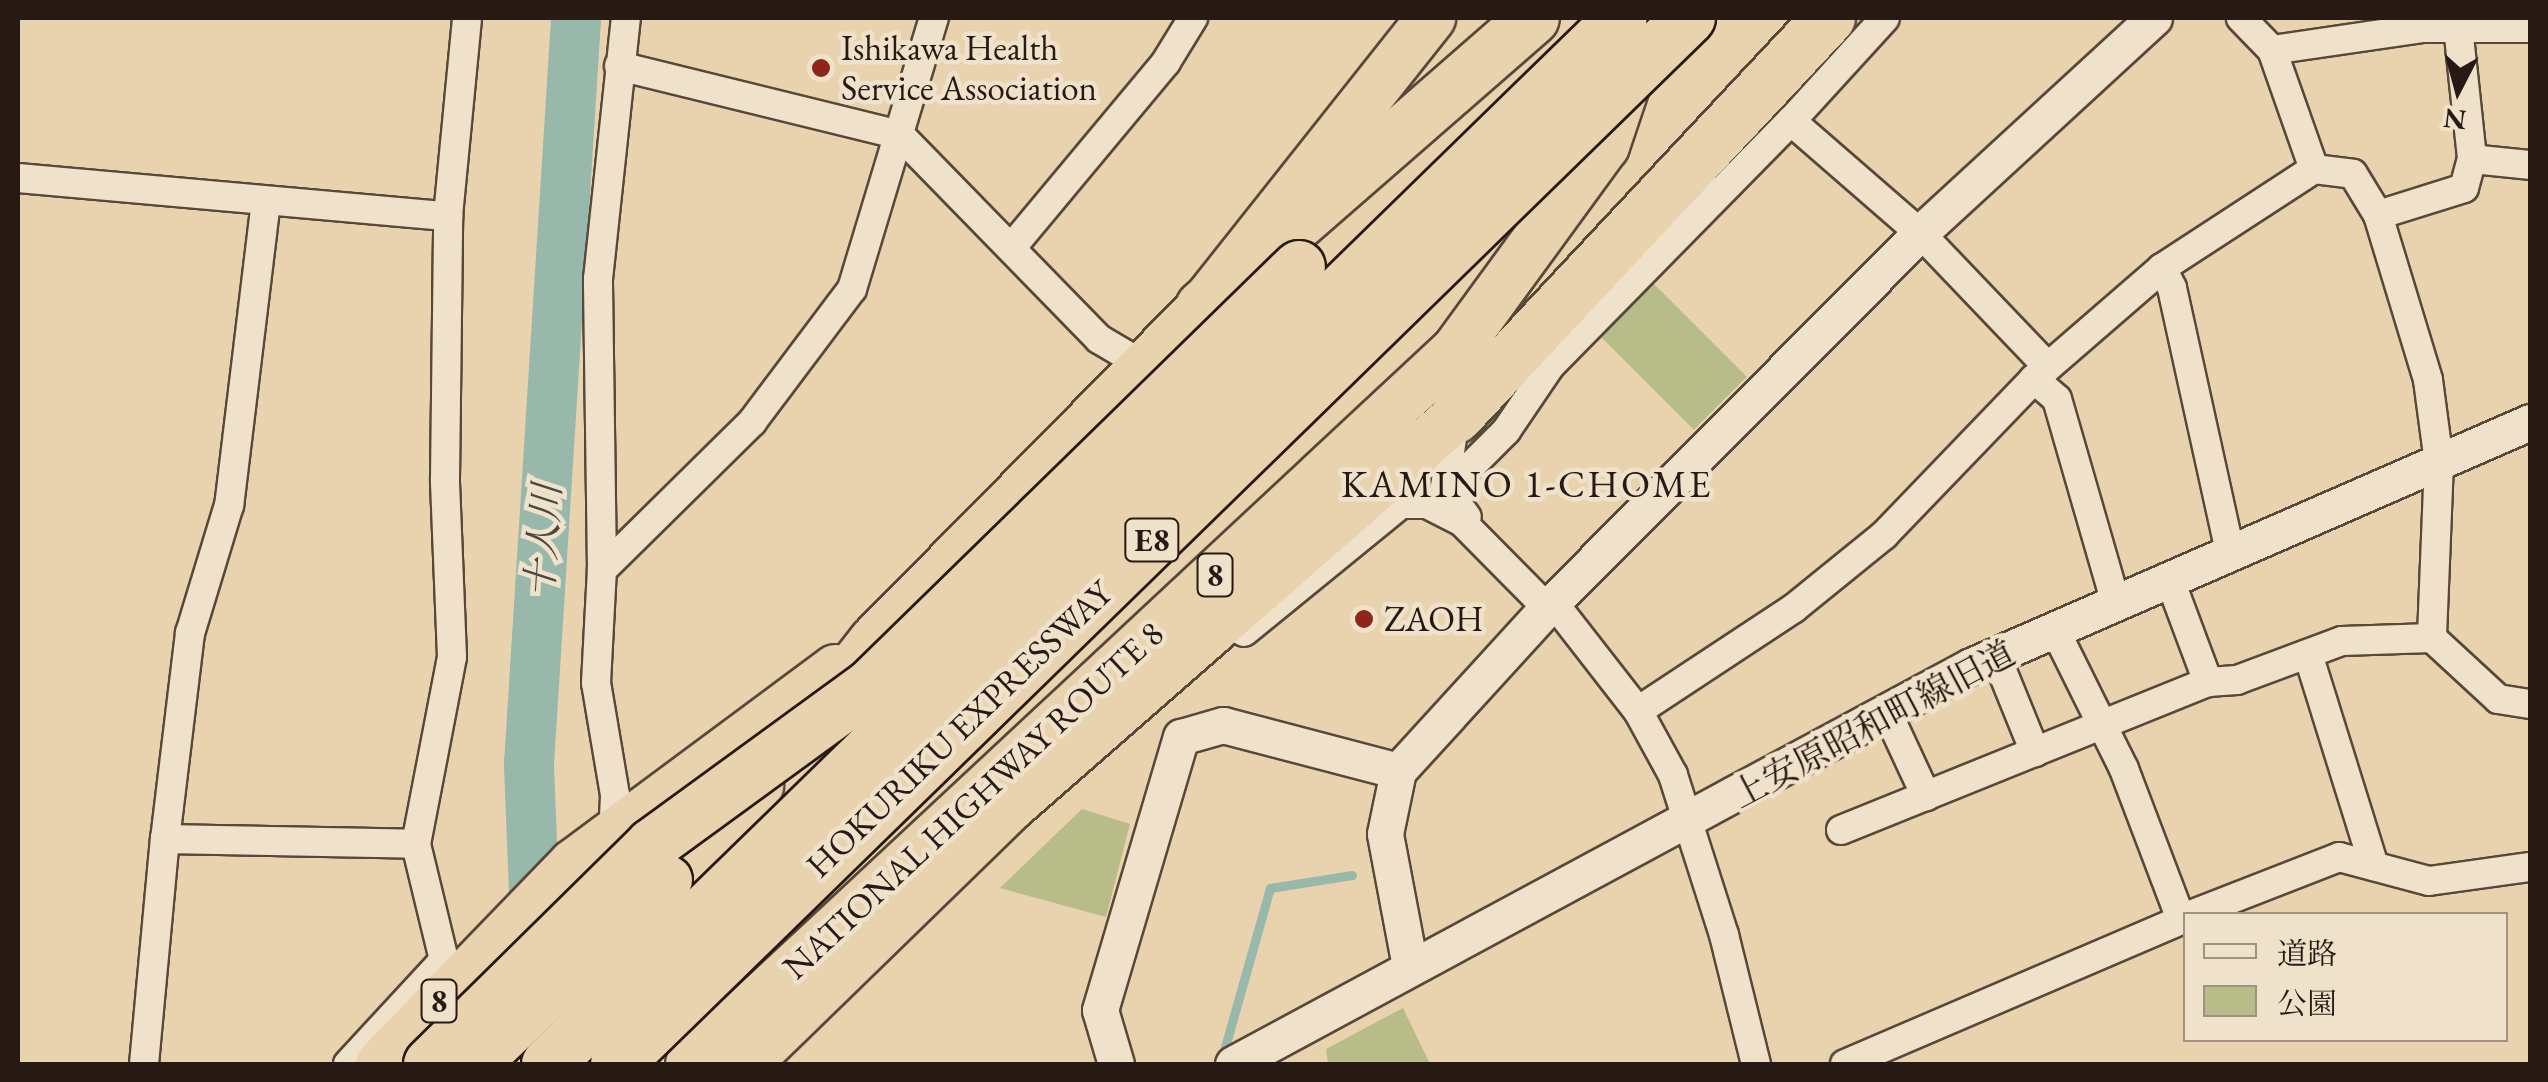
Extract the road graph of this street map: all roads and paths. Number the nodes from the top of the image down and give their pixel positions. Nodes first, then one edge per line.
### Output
1 (467, 18) edge
2 (626, 18) edge
3 (934, 18) edge
4 (1192, 18) edge
5 (1430, 18) edge
6 (1535, 18) edge
7 (1621, 18) edge
8 (1648, 18) edge
9 (1690, 18) edge
10 (1829, 18) edge
11 (1885, 18) edge
12 (2154, 18) edge
13 (2242, 18) edge
14 (2489, 22) edge
15 (2458, 27) junction
16 (2530, 28) edge
17 (2272, 50) junction
18 (619, 66) junction
19 (1790, 121) junction
20 (900, 135) junction
21 (2472, 159) junction
22 (2530, 164) edge
23 (2314, 169) junction
24 (18, 178) edge
25 (266, 201) junction
26 (2378, 215) junction
27 (448, 216) junction
28 (1920, 233) junction
29 (1012, 247) junction
30 (2162, 268) junction
31 (1202, 307) junction
32 (1456, 350) junction
33 (1143, 366) junction
34 (2041, 373) junction
35 (1456, 417) junction
36 (2530, 422) edge
37 (2439, 462) junction
38 (1466, 472) dead end
39 (2231, 556) junction
40 (602, 570) junction
41 (2170, 583) junction
42 (1552, 603) junction
43 (2117, 607) junction
44 (1216, 624) junction
45 (2056, 632) junction
46 (2432, 638) junction
47 (874, 641) junction
48 (2308, 654) junction
49 (1996, 656) junction
50 (2208, 682) junction
51 (2530, 704) edge
52 (1638, 711) junction
53 (1887, 712) junction
54 (2098, 726) junction
55 (2034, 752) junction
56 (1076, 754) junction
57 (1398, 772) junction
58 (1926, 796) junction
59 (1690, 820) junction
60 (1841, 830) dead end
61 (613, 834) junction
62 (165, 839) junction
63 (416, 844) junction
64 (2374, 866) junction
65 (2530, 867) edge
66 (2184, 912) edge
67 (2199, 912) edge
68 (2183, 918) edge
69 (1410, 966) junction
70 (452, 969) junction
71 (750, 1060) edge
72 (144, 1064) edge
73 (348, 1064) edge
74 (380, 1064) edge
75 (430, 1064) edge
76 (476, 1064) edge
77 (548, 1064) edge
78 (600, 1064) edge
79 (616, 1064) edge
80 (690, 1064) edge
81 (1116, 1064) edge
82 (1233, 1064) edge
83 (1756, 1064) edge
84 (1845, 1064) edge

1 - 27 street
2 - 18 street
3 - 20 street
4 - 29 street
5 - 31 highway, 8
6 - 31 highway
6 - 75 highway, bridge
7 - 77 highway, HOKURIKU EXPRESSWAY / E8, bridge
8 - 32 highway, NATIONAL HIGHWAY ROUTE 8 / 8
9 - 79 highway, HOKURIKU EXPRESSWAY / E8, bridge
10 - 35 highway
11 - 19 street
12 - 28 street
13 - 17 street
14 - 15 street
14 - 16 street
15 - 17 street
15 - 21 street
17 - 23 street
18 - 20 street
18 - 40 street
19 - 28 street
19 - 38 street
20 - 29 street
20 - 40 street
21 - 22 street
21 - 26 street
23 - 26 street
23 - 30 street
24 - 25 street
25 - 27 street
25 - 62 street
26 - 37 street
27 - 63 street
28 - 34 street
28 - 42 street
29 - 33 street
30 - 34 street
30 - 39 street
31 - 33 highway, 8
32 - 44 highway
32 - 80 highway, NATIONAL HIGHWAY ROUTE 8 / 8
33 - 47 highway, 8
34 - 43 street
34 - 52 street
35 - 42 street
35 - 44 highway
36 - 37 street, 上安原昭和町線旧道
37 - 39 street, 上安原昭和町線旧道
37 - 46 street
39 - 41 street, 上安原昭和町線旧道
40 - 61 street
41 - 43 street, 上安原昭和町線旧道
41 - 50 street
42 - 52 street
42 - 56 street
42 - 57 street
43 - 45 street, 上安原昭和町線旧道
44 - 56 highway
45 - 49 street, 上安原昭和町線旧道
45 - 54 street
46 - 48 street
46 - 51 street
47 - 61 highway, 8
47 - 76 highway, 8, bridge
48 - 50 street
48 - 64 street
49 - 53 street, 上安原昭和町線旧道
49 - 55 street
50 - 54 street
52 - 59 street
53 - 58 street
53 - 59 street, 上安原昭和町線旧道
54 - 55 street
54 - 66 street
55 - 58 street
56 - 71 highway
57 - 69 street
57 - 81 street
58 - 60 street
59 - 69 street, 上安原昭和町線旧道
59 - 83 street
61 - 70 highway, 8
61 - 78 street
62 - 63 street
62 - 72 street
63 - 70 street
64 - 65 street
64 - 67 street
68 - 84 street
69 - 82 street, 上安原昭和町線旧道
70 - 73 street
70 - 74 highway, 8

